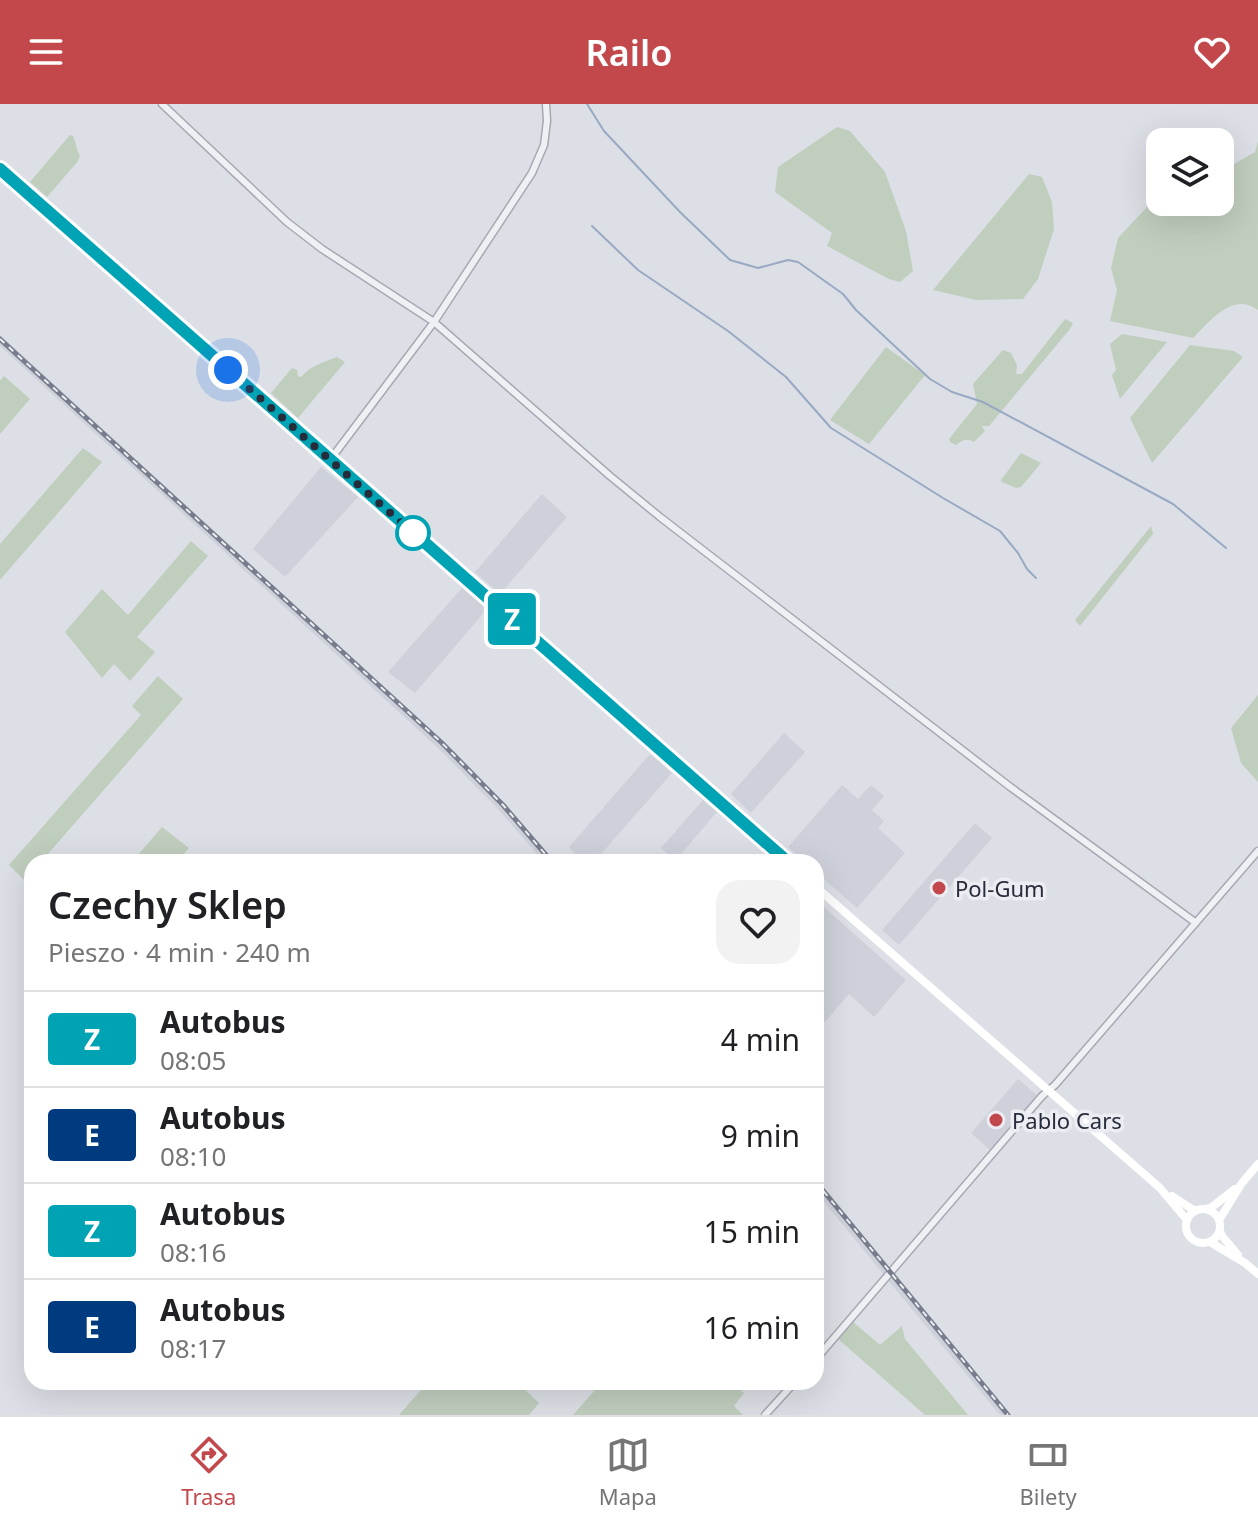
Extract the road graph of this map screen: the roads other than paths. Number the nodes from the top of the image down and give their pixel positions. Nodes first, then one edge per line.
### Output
1 (162, 104) edge
2 (546, 104) edge
3 (0, 169) edge
4 (434, 322) junction
5 (330, 460) junction
6 (1258, 851) edge
7 (779, 854) edge
8 (824, 894) edge
9 (1196, 923) junction
10 (1049, 1091) junction
11 (1258, 1164) edge
12 (1242, 1183) junction
13 (1160, 1188) junction
14 (1206, 1209) junction
15 (1195, 1211) junction
16 (1187, 1220) junction
17 (1219, 1220) junction
18 (1220, 1231) junction
19 (1210, 1242) junction
20 (1245, 1263) junction
21 (1258, 1274) edge
22 (824, 1349) edge
23 (788, 1390) edge
24 (765, 1415) edge

1 - 4 street
2 - 4 street
3 - 5 main road
4 - 5 street
4 - 9 street
5 - 7 main road
6 - 9 street
8 - 10 main road
9 - 10 street
10 - 13 main road
10 - 22 street
11 - 12 main road
12 - 14 main road
12 - 17 main road
13 - 15 main road
13 - 16 main road
14 - 15 main road
14 - 17 main road
15 - 16 main road
16 - 19 main road
17 - 18 main road
18 - 19 main road
18 - 20 main road
19 - 20 main road
20 - 21 main road
23 - 24 street

